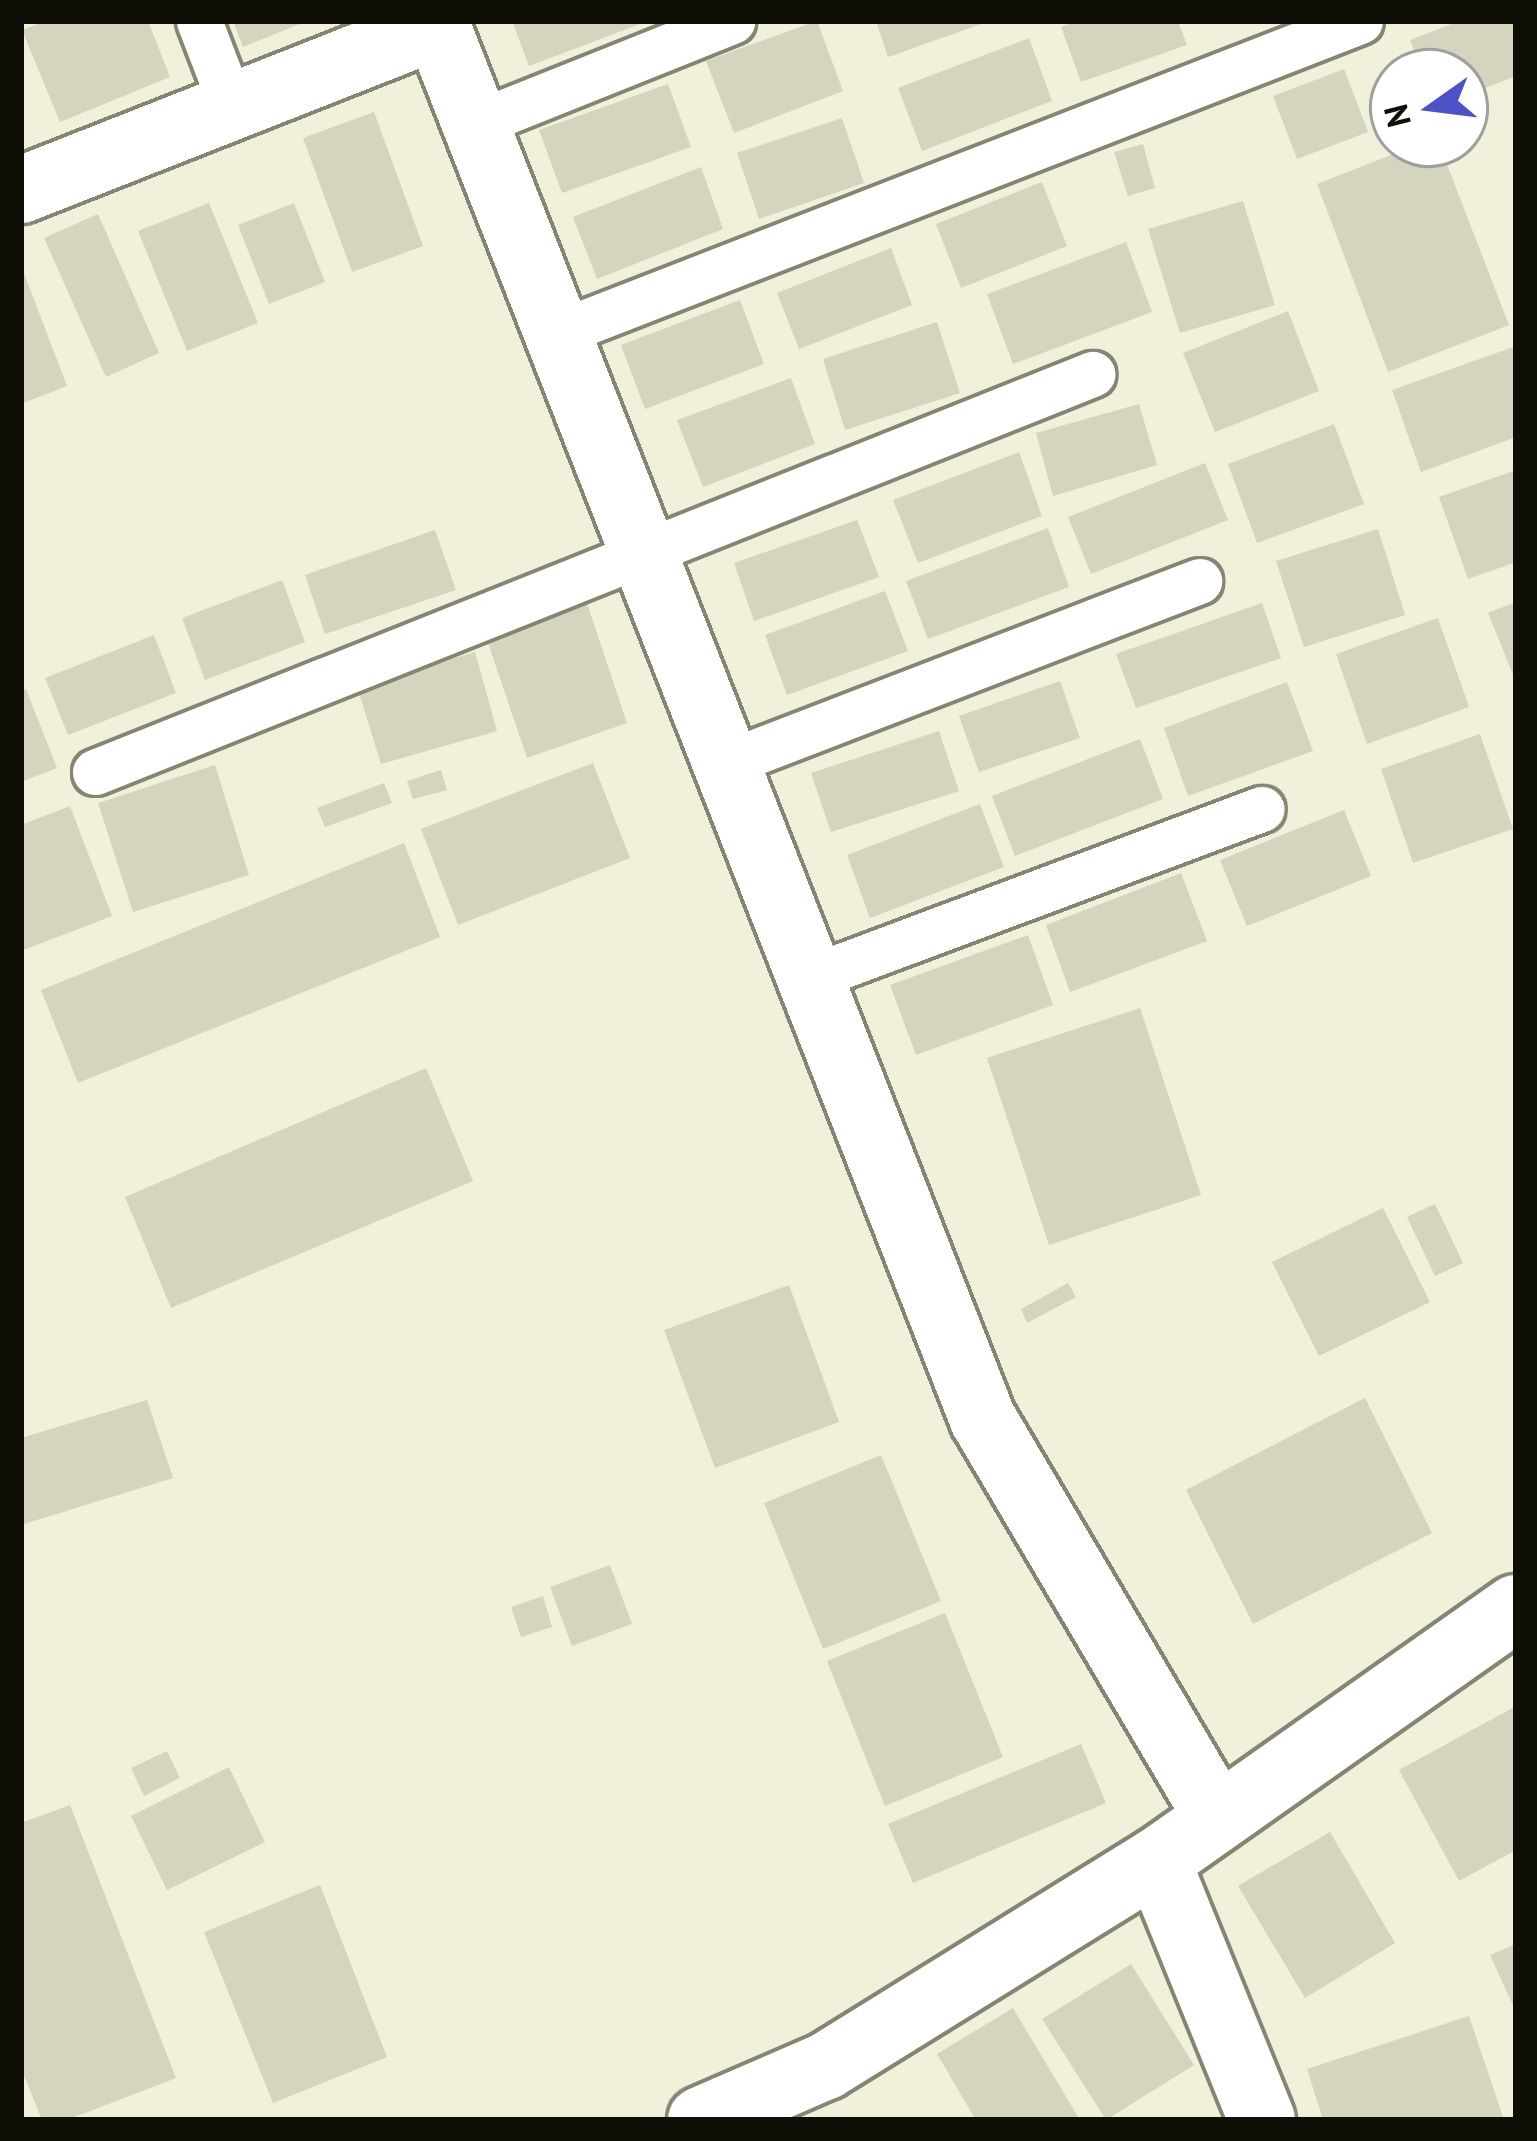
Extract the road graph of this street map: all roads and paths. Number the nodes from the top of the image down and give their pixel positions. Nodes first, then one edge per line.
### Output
1 (199, 21) edge
2 (732, 21) edge
3 (1360, 21) edge
4 (436, 23) edge
5 (232, 107) junction
6 (477, 123) junction
7 (21, 190) edge
8 (563, 331) junction
9 (1092, 374) dead end
10 (647, 550) junction
11 (1199, 581) dead end
12 (729, 762) junction
13 (94, 772) dead end
14 (1262, 809) dead end
15 (812, 977) junction
16 (1516, 1608) edge
17 (1217, 1816) junction
18 (1156, 1861) junction
19 (701, 2120) edge
20 (1262, 2120) edge

1 - 5 lane
2 - 6 lane
3 - 8 lane
4 - 5 street
4 - 6 street
5 - 7 street
6 - 8 street
8 - 10 street
9 - 10 lane
10 - 12 street
10 - 13 lane
11 - 12 lane
12 - 15 street
14 - 15 lane
15 - 17 street
16 - 17 street
17 - 18 street
18 - 19 street
18 - 20 street

